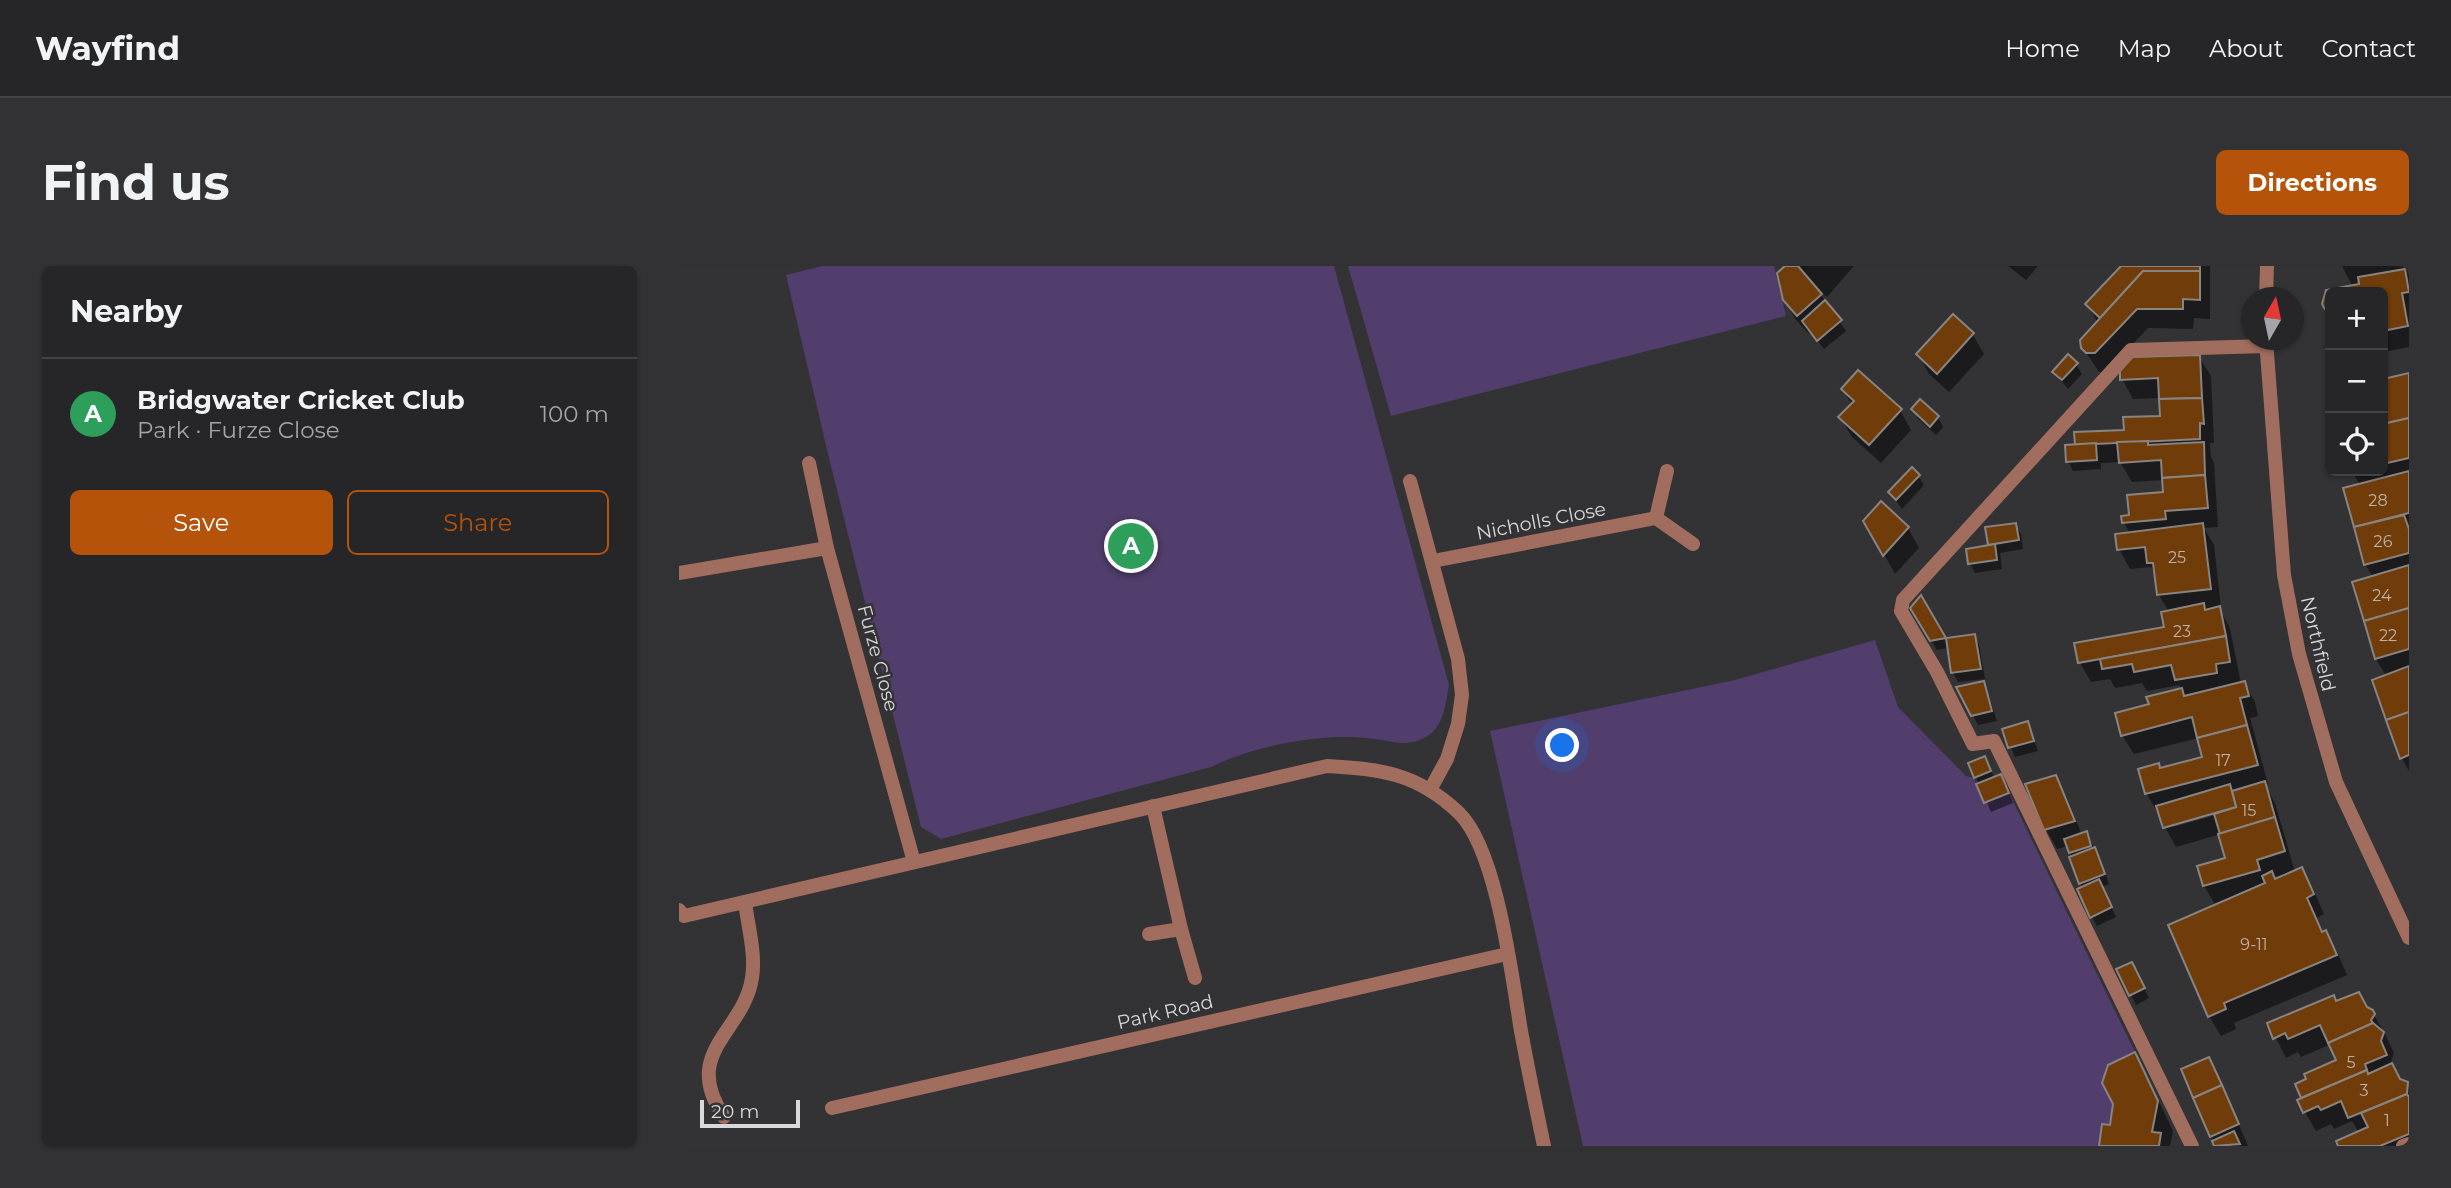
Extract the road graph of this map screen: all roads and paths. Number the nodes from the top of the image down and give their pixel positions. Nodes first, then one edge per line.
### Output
1 (2267, 266) edge
2 (2266, 287) edge
3 (2241, 344) edge
4 (2267, 350) edge
5 (809, 463) dead end
6 (1667, 471) dead end
7 (1410, 481) dead end
8 (1656, 518) junction
9 (1693, 544) dead end
10 (827, 548) junction
11 (1433, 561) junction
12 (679, 573) edge
13 (1430, 790) junction
14 (1153, 806) junction
15 (914, 862) junction
16 (745, 902) junction
17 (679, 910) edge
18 (1181, 929) junction
19 (1149, 934) dead end
20 (2409, 938) edge
21 (1507, 954) junction
22 (1195, 978) dead end
23 (832, 1108) dead end
24 (724, 1117) dead end
25 (2409, 1144) edge
26 (1544, 1146) edge
27 (2192, 1146) edge
28 (2403, 1146) edge

1 - 2 street
3 - 27 street
4 - 20 street, Northfield
5 - 10 street, Furze Close
6 - 8 street
7 - 11 street
8 - 9 street
8 - 11 street, Nicholls Close
10 - 12 street
10 - 15 street, Furze Close
11 - 13 street
13 - 14 street
13 - 21 street
14 - 15 street
14 - 18 street
15 - 16 street
16 - 17 street
16 - 24 street
18 - 19 street
18 - 22 street
21 - 23 street, Park Road
21 - 26 street
25 - 28 street

